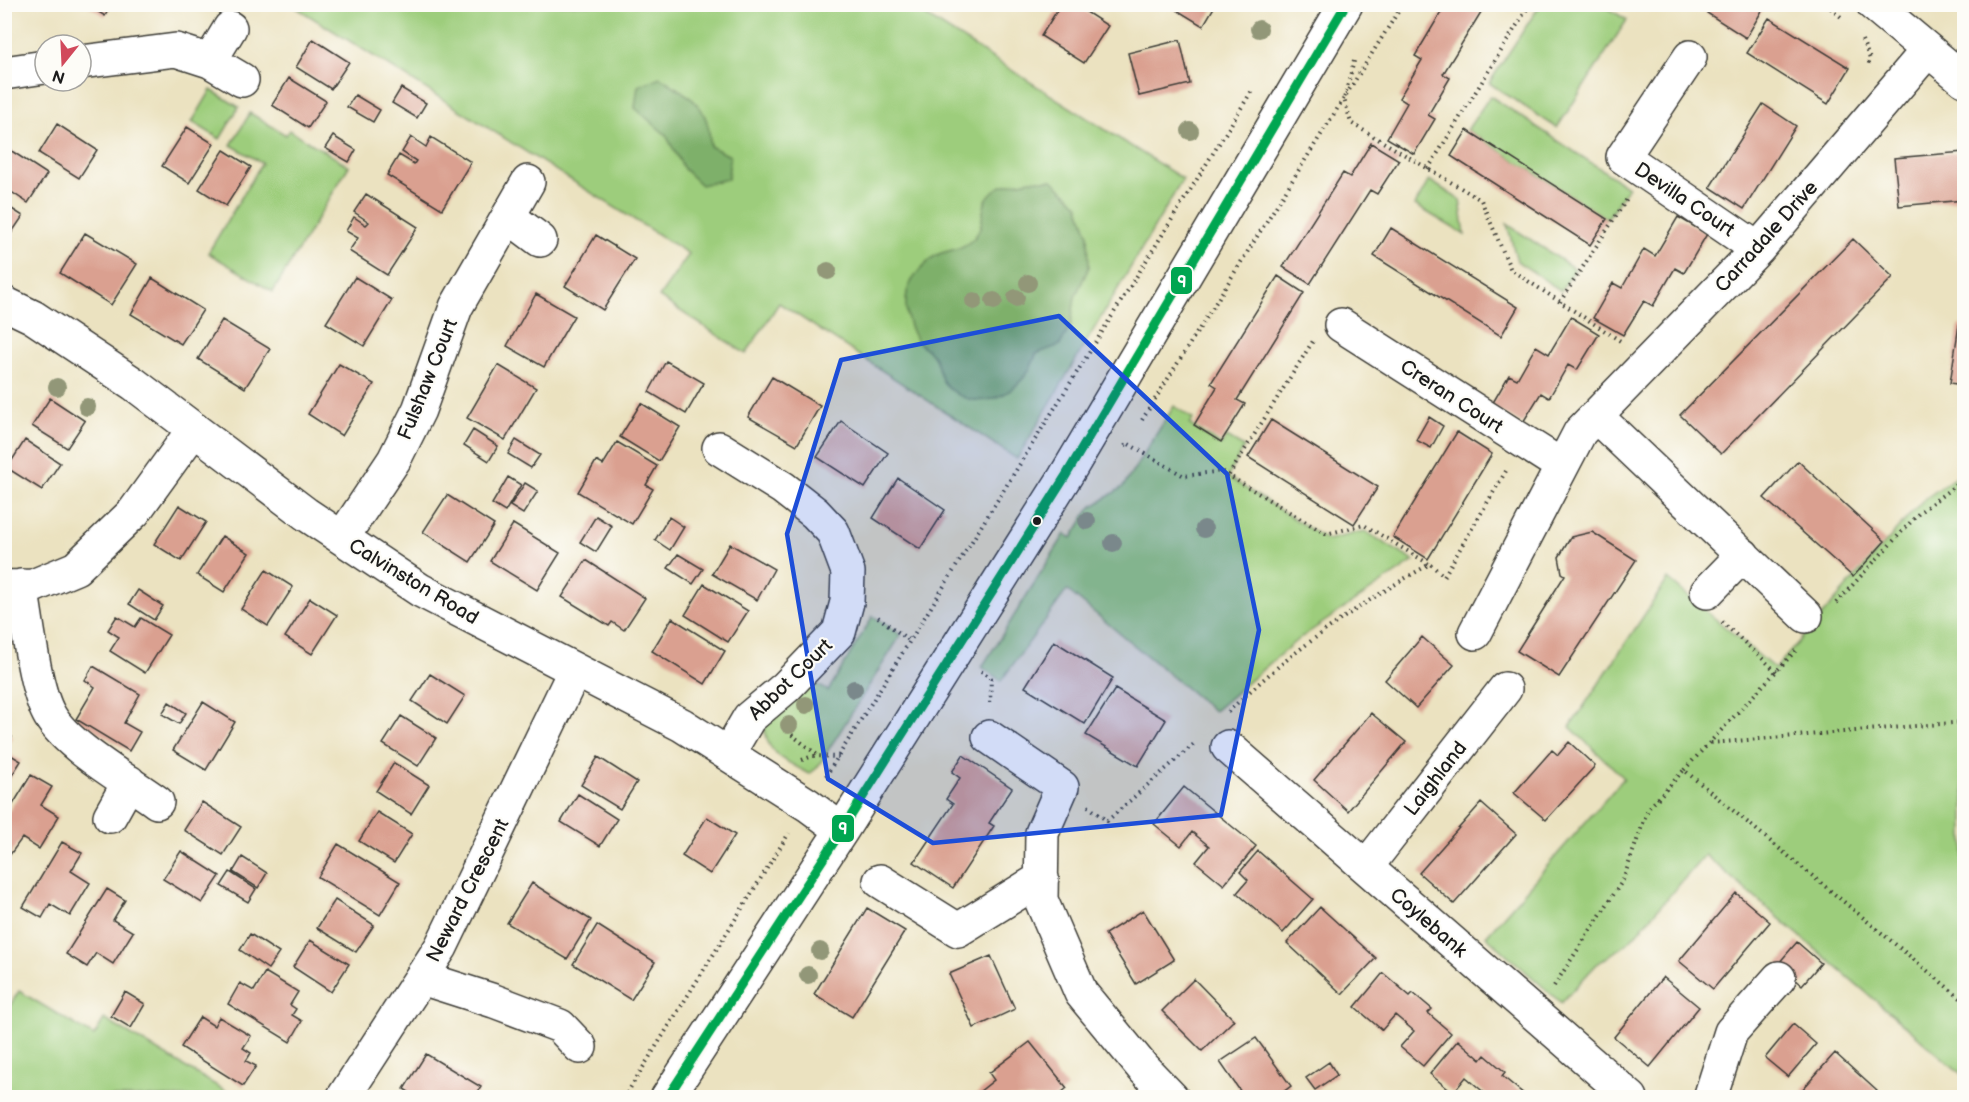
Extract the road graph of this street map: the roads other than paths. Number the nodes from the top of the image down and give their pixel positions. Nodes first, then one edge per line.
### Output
1 (1346, 4) edge
2 (1873, 4) edge
3 (230, 28) dead end
4 (1928, 50) junction
5 (1690, 57) dead end
6 (93, 60) edge
7 (210, 61) junction
8 (33, 69) edge
9 (4, 73) edge
10 (242, 80) dead end
11 (1965, 80) edge
12 (528, 182) dead end
13 (509, 217) junction
14 (540, 240) dead end
15 (1758, 249) junction
16 (4, 303) edge
17 (1341, 325) road end
18 (1596, 416) junction
19 (194, 429) junction
20 (719, 448) dead end
21 (1562, 466) junction
22 (342, 538) junction
23 (1743, 555) junction
24 (13, 587) edge
25 (1707, 592) road end
26 (1806, 616) dead end
27 (1475, 633) dead end
28 (574, 672) junction
29 (1505, 689) dead end
30 (989, 737) road end
31 (1228, 747) dead end
32 (728, 754) junction
33 (129, 782) junction
34 (157, 802) dead end
35 (110, 816) dead end
36 (842, 830) junction
37 (1366, 867) junction
38 (1042, 878) junction
39 (880, 881) dead end
40 (422, 978) junction
41 (1779, 978) dead end
42 (580, 1047) dead end
43 (343, 1098) edge
44 (667, 1098) edge
45 (1172, 1098) edge
46 (1630, 1098) edge
47 (1710, 1098) edge

1 - 36 street
2 - 4 street
3 - 7 street
4 - 11 street
4 - 15 street, Carradale Drive
5 - 15 street, Devilla Court
6 - 7 street
7 - 10 street
8 - 9 street
12 - 13 street, Fulshaw Court
13 - 14 street
13 - 22 street, Fulshaw Court
15 - 18 street, Carradale Drive
16 - 19 street, Calvinston Road
17 - 21 street, Creran Court
18 - 21 street, Carradale Drive
18 - 23 street
19 - 22 street, Calvinston Road
19 - 24 street
20 - 32 street, Abbot Court
21 - 27 street, Carradale Drive
22 - 28 street, Calvinston Road
23 - 25 street
23 - 26 street
24 - 33 street
28 - 32 street, Calvinston Road
28 - 40 street, Neward Crescent
29 - 37 street, Laighland
30 - 38 street
31 - 37 street, Coylebank
32 - 36 street, Calvinston Road
33 - 34 street
33 - 35 street
36 - 44 street
37 - 46 street, Coylebank
38 - 39 street
38 - 45 street
40 - 42 street
40 - 43 street, Neward Crescent
41 - 47 street

